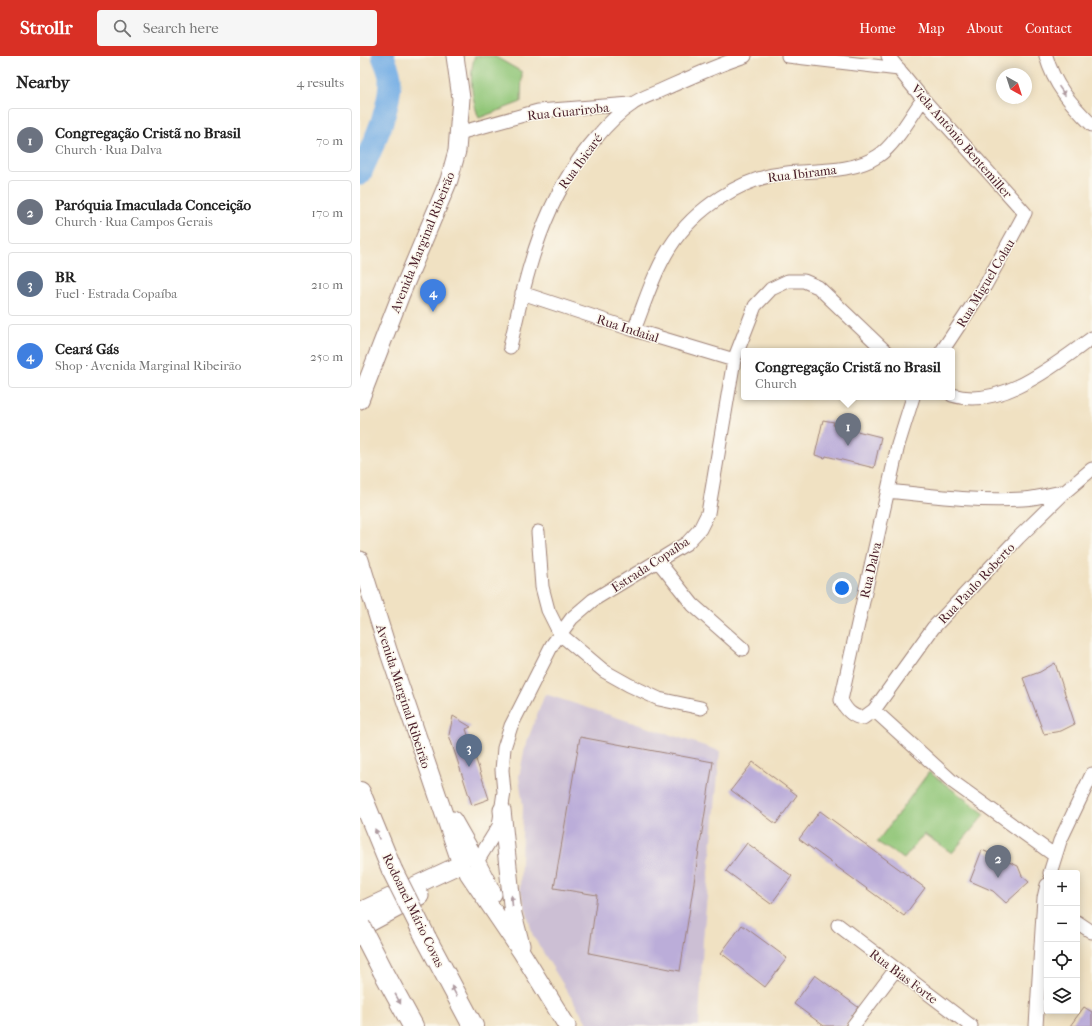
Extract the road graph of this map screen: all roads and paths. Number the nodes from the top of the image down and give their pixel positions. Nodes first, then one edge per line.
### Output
1 (456, 56) edge
2 (746, 56) edge
3 (788, 56) edge
4 (888, 56) edge
5 (1046, 56) edge
6 (899, 69) junction
7 (922, 99) junction
8 (631, 104) junction
9 (1092, 125) edge
10 (459, 133) junction
11 (1025, 213) joint
12 (522, 293) junction
13 (634, 330) junction
14 (1091, 342) edge
15 (510, 347) dead end
16 (882, 348) edge
17 (944, 348) edge
18 (734, 360) junction
19 (955, 396) edge
20 (360, 400) edge
21 (913, 400) edge
22 (1092, 469) edge
23 (888, 491) junction
24 (1066, 491) junction
25 (538, 532) dead end
26 (360, 560) edge
27 (658, 561) junction
28 (560, 634) junction
29 (743, 649) dead end
30 (701, 708) dead end
31 (874, 710) junction
32 (1092, 774) edge
33 (360, 792) edge
34 (502, 810) junction
35 (1054, 855) junction
36 (471, 865) junction
37 (1051, 870) edge
38 (1045, 906) edge
39 (360, 911) edge
40 (1080, 924) edge
41 (838, 925) dead end
42 (360, 927) edge
43 (1092, 932) edge
44 (522, 953) junction
45 (896, 969) junction
46 (413, 1026) edge
47 (473, 1026) edge
48 (567, 1026) edge
49 (853, 1026) edge
50 (971, 1026) edge
51 (1036, 1026) edge

1 - 10 main road, Avenida Marginal Ribeirão
2 - 8 street, Rua Ibicaré
3 - 6 street
4 - 6 street, Viela Antônio Bentemiller
5 -> 9 street
6 - 7 street, Viela Antônio Bentemiller
7 - 11 street, Viela Antônio Bentemiller
7 - 13 street, Rua Ibirama
8 - 10 street, Rua Guariroba
8 - 12 street, Rua Ibicaré
10 - 20 main road, Avenida Marginal Ribeirão
11 - 17 street, Rua Miguel Colau
12 - 13 street, Rua Indaial
12 - 15 street, Rua Ibicaré
13 - 18 street, Rua Indaial
14 - 19 street
16 - 18 street, Estrada Copaíba
18 - 27 street, Estrada Copaíba
21 - 23 street, Rua Dalva
22 - 24 street, Rua Paulo Roberto
23 - 24 street
23 - 31 street, Rua Dalva
24 - 31 street, Rua Paulo Roberto
25 - 28 street
26 - 36 main road, Avenida Marginal Ribeirão
27 - 28 street, Estrada Copaíba
27 - 29 street
28 - 30 street
28 - 34 street, Estrada Copaíba
31 - 35 street
32 - 35 street
47 -> 33 highway, Rodoanel Mário Covas, bridge
34 - 36 street, Estrada Copaíba
44 -> 34 main road
35 - 37 street
36 - 39 main road
36 - 42 main road
36 - 44 main road, Avenida Marginal Ribeirão
38 - 51 street
40 - 43 street
41 - 45 street, Rua Bias Forte
42 -> 46 highway, bridge
44 - 48 main road, Avenida Marginal Ribeirão
45 - 49 street
45 - 50 street, Rua Bias Forte

